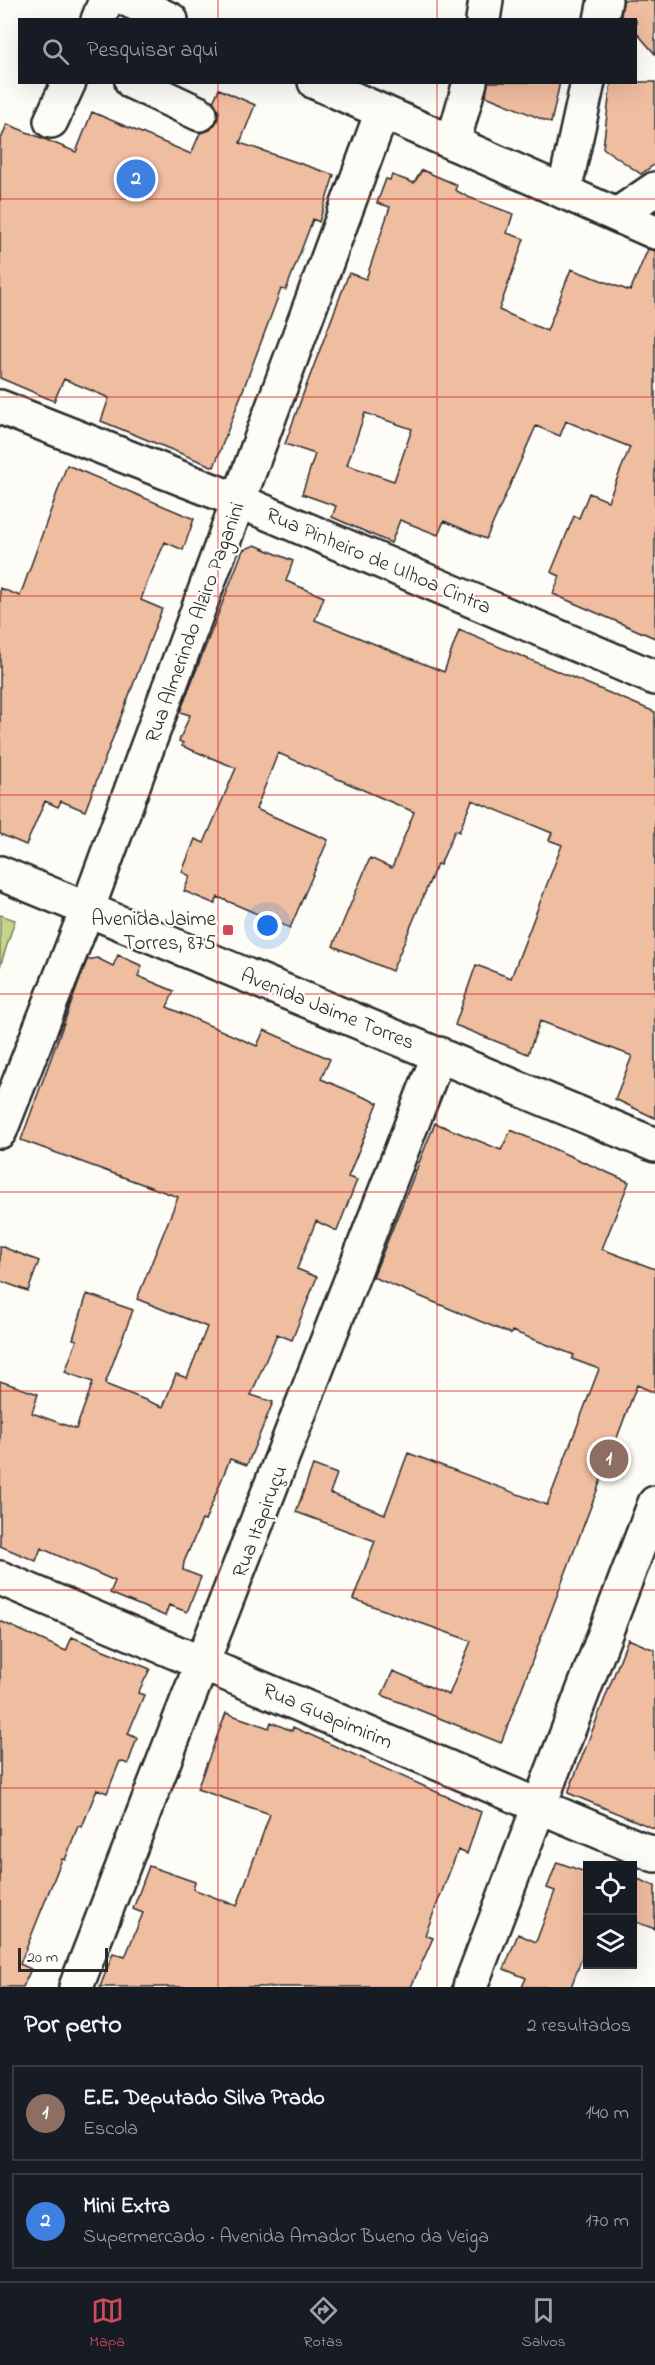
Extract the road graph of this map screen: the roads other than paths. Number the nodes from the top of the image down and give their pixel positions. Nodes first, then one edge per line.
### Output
1 (106, 0) edge
2 (128, 0) edge
3 (486, 0) edge
4 (605, 0) edge
5 (99, 18) edge
6 (167, 18) edge
7 (483, 18) edge
8 (601, 18) edge
9 (68, 84) edge
10 (136, 84) edge
11 (319, 84) edge
12 (469, 84) edge
13 (588, 84) edge
14 (382, 112) junction
15 (200, 114) dead end
16 (51, 121) dead end
17 (453, 143) junction
18 (655, 189) edge
19 (564, 192) junction
20 (617, 215) junction
21 (655, 232) edge
22 (0, 407) edge
23 (239, 501) junction
24 (655, 678) edge
25 (0, 873) edge
26 (87, 910) junction
27 (439, 1054) junction
28 (0, 1131) edge
29 (655, 1144) edge
30 (655, 1503) edge
31 (0, 1578) edge
32 (204, 1662) junction
33 (540, 1806) junction
34 (655, 1855) edge
35 (76, 1987) edge
36 (470, 1987) edge

1 - 5 street
2 - 6 street
3 - 7 street
4 - 8 street
9 - 16 street
10 - 15 street
11 - 14 street
12 - 17 street
13 - 19 street
14 - 17 street
14 - 23 street, Rua Almerindo Alziro Paganini
17 - 19 street
18 - 20 street
19 - 20 street
20 - 21 street
22 - 23 street, Rua Pinheiro de Ulhoa Cintra
23 - 24 street, Rua Pinheiro de Ulhoa Cintra
23 - 26 street, Rua Almerindo Alziro Paganini
25 - 26 street, Avenida Jaime Torres
26 - 27 street, Avenida Jaime Torres
26 - 28 street, Rua Almerindo Alziro Paganini
27 - 29 street, Avenida Jaime Torres
27 - 32 street, Rua Itapiruçu
30 - 33 street
31 - 32 street, Rua Guapimirim
32 - 33 street, Rua Guapimirim
32 - 35 street, Rua Itapiruçu
33 - 34 street, Rua Guapimirim
33 - 36 street

